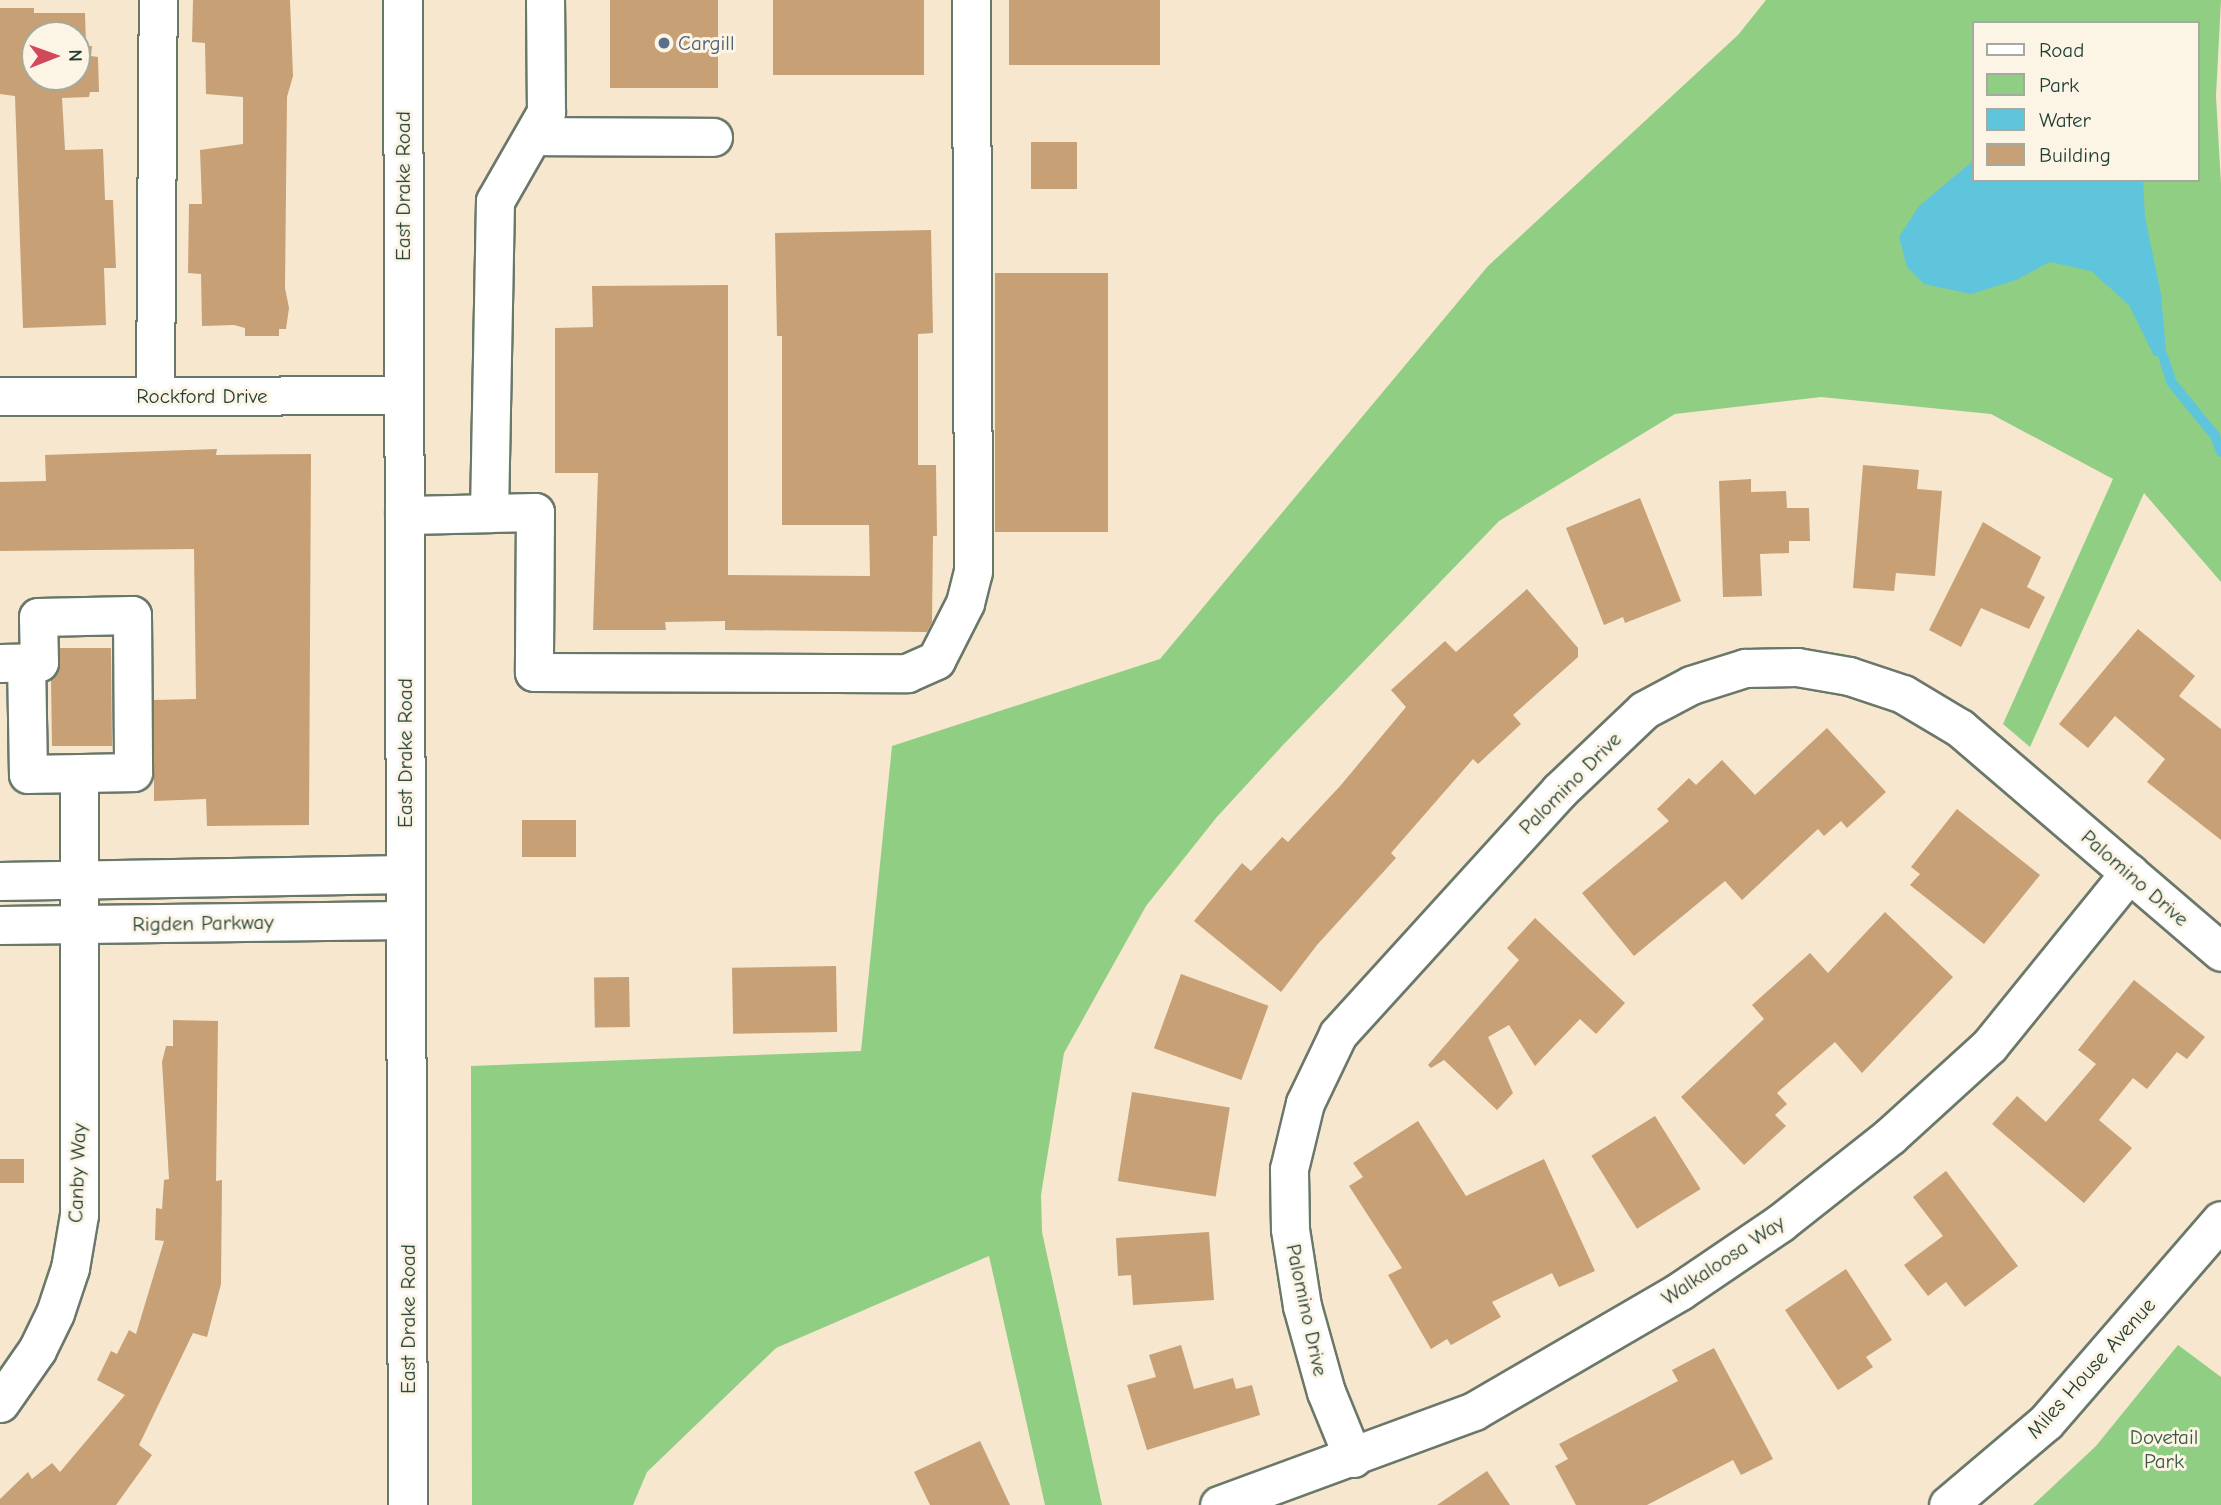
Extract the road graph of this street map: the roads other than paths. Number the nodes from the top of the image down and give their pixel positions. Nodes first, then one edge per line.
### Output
1 (158, 0) edge
2 (403, 0) edge
3 (545, 0) edge
4 (971, 0) edge
5 (533, 136) junction
6 (713, 137) dead end
7 (404, 395) junction
8 (0, 396) edge
9 (155, 396) junction
10 (489, 513) junction
11 (404, 515) junction
12 (13, 663) edge
13 (79, 773) junction
14 (2129, 873) junction
15 (405, 874) junction
16 (0, 881) edge
17 (80, 883) junction
18 (405, 920) junction
19 (80, 924) junction
20 (0, 925) edge
21 (2221, 952) edge
22 (2221, 1220) edge
23 (0, 1403) edge
24 (1353, 1458) junction
25 (408, 1505) edge
26 (1219, 1505) edge
27 (1948, 1505) edge

1 - 9 street
2 - 7 main road, East Drake Road
3 - 5 street
4 - 10 street
5 - 6 street
5 - 10 street
7 - 9 street, Rockford Drive
7 - 11 main road, East Drake Road
8 - 9 street, Rockford Drive
10 - 11 street
11 - 15 main road, East Drake Road
12 - 13 street
12 - 13 street
13 - 17 street, Canby Way
14 - 21 street, Palomino Drive
14 - 24 street, Walkaloosa Way
14 - 24 street, Palomino Drive
15 - 17 street, Rigden Parkway
15 - 18 main road, East Drake Road
16 - 17 street, Rigden Parkway
17 - 19 street, Canby Way
18 - 19 street, Rigden Parkway
18 - 25 main road, East Drake Road
19 - 20 street, Rigden Parkway
19 - 23 street, Canby Way
22 - 27 street, Miles House Avenue
24 - 26 street, Walkaloosa Way

